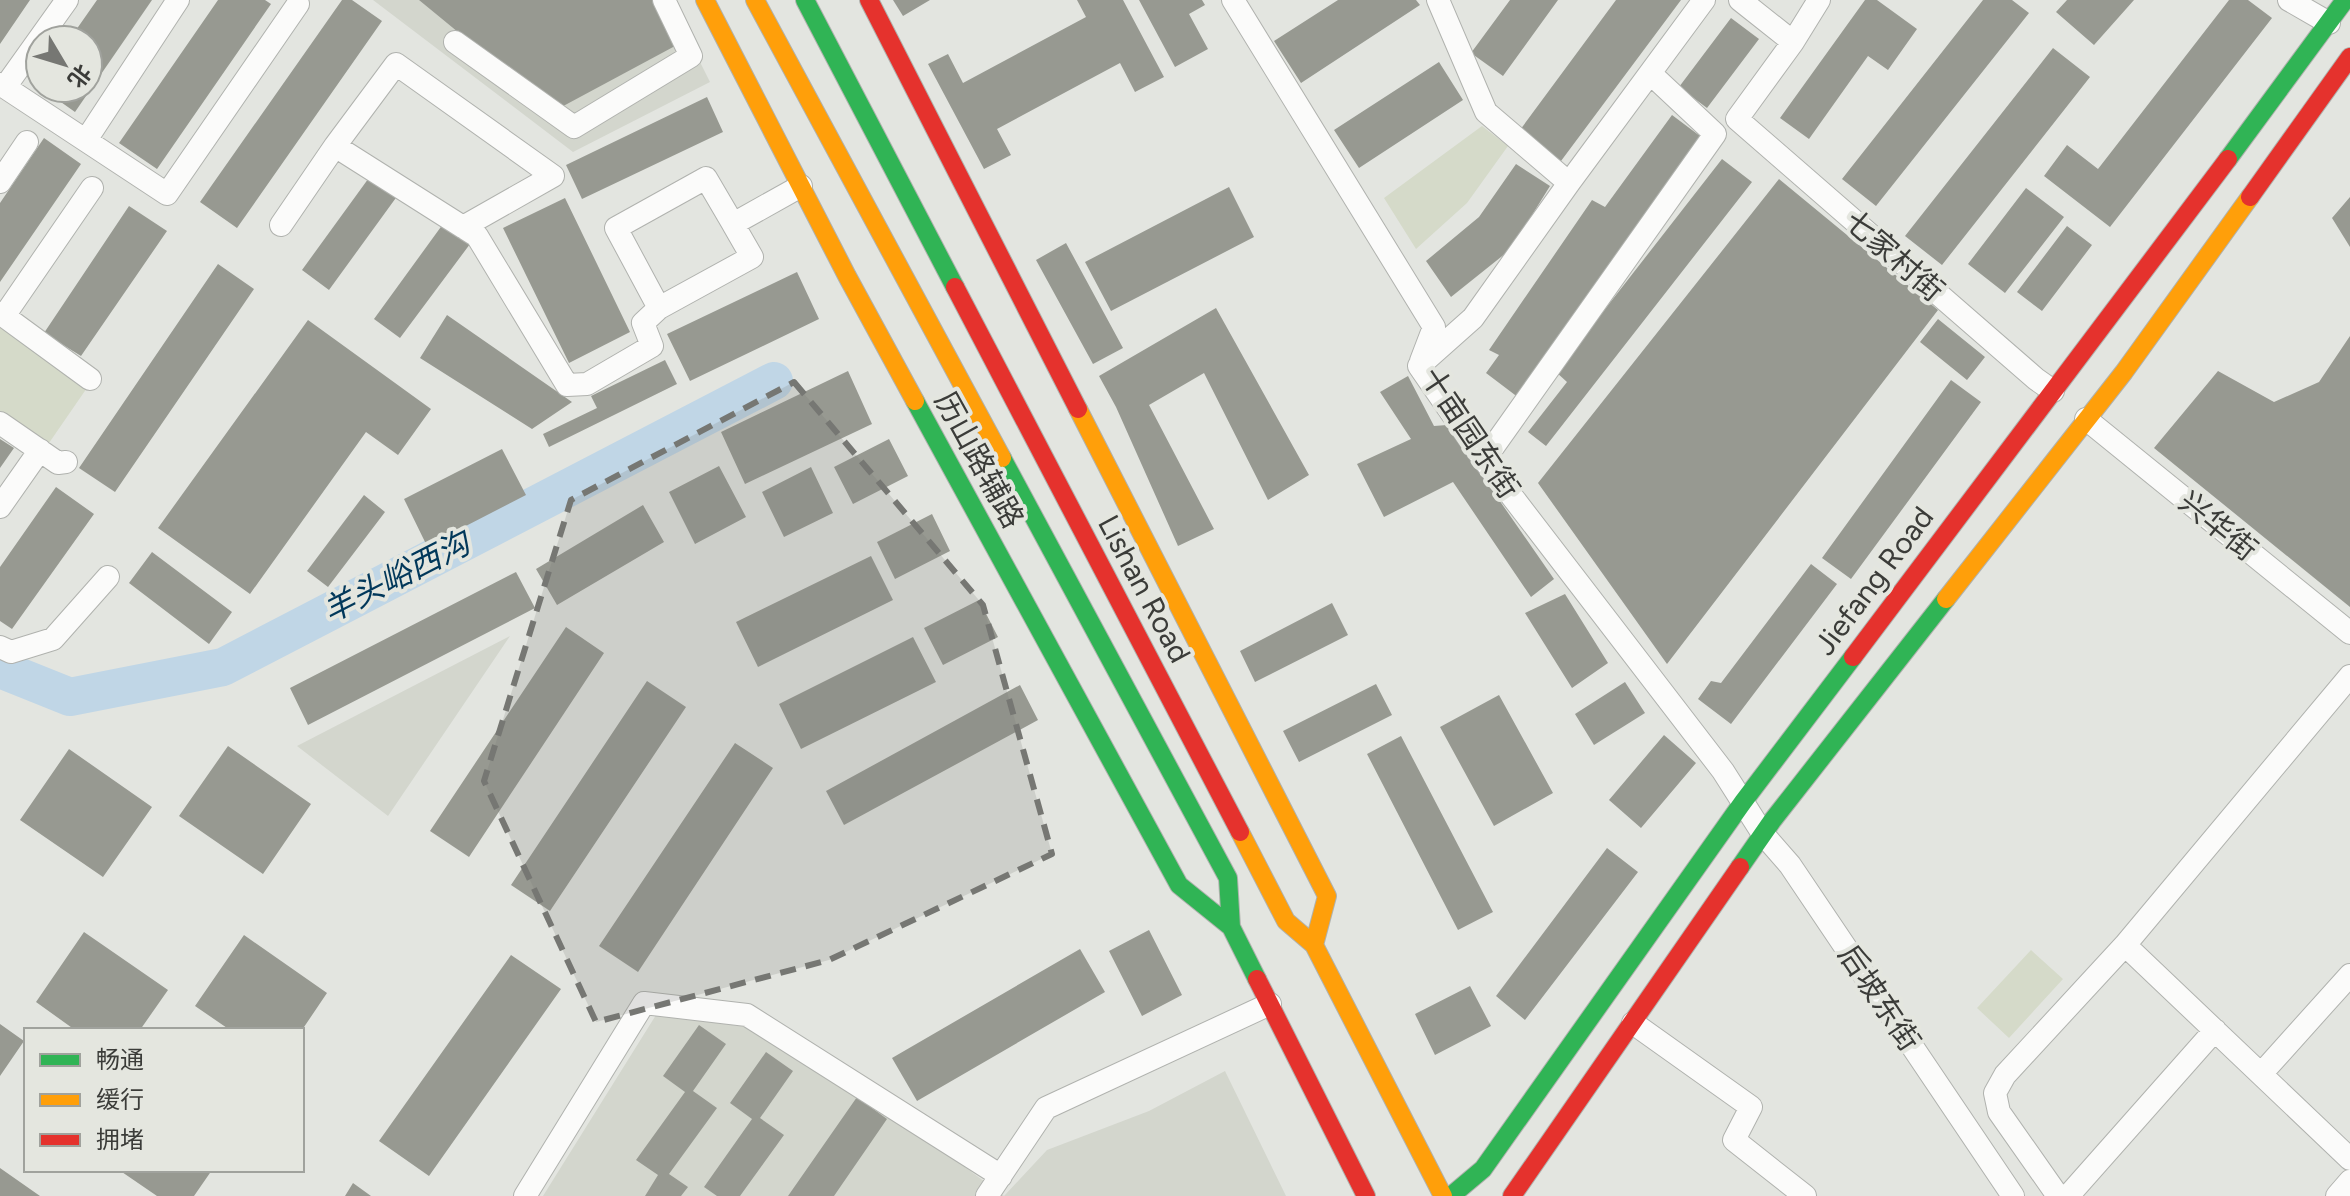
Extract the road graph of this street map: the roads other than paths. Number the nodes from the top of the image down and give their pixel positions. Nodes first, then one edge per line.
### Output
1 (67, 0) edge
2 (178, 0) edge
3 (664, 0) edge
4 (705, 0) edge
5 (755, 0) edge
6 (805, 0) edge
7 (869, 0) edge
8 (1233, 0) edge
9 (1438, 0) edge
10 (1704, 0) edge
11 (1740, 0) edge
12 (1819, 0) edge
13 (2289, 0) edge
14 (2345, 0) edge
15 (298, 4) dead end
16 (2329, 23) junction
17 (455, 42) dead end
18 (1793, 42) junction
19 (2350, 57) edge
20 (1651, 74) junction
21 (3, 86) edge
22 (86, 140) junction
23 (27, 142) dead end
24 (335, 146) junction
25 (0, 182) edge
26 (1569, 183) junction
27 (801, 186) junction
28 (92, 188) dead end
29 (733, 224) junction
30 (281, 225) dead end
31 (463, 227) junction
32 (659, 308) junction
33 (2, 314) edge
34 (1419, 366) junction
35 (90, 379) dead end
36 (2053, 391) junction
37 (2086, 419) junction
38 (0, 423) edge
39 (40, 450) junction
40 (1484, 460) junction
41 (66, 462) dead end
42 (0, 507) edge
43 (108, 577) dead end
44 (2350, 633) edge
45 (0, 647) edge
46 (2350, 676) edge
47 (1743, 802) junction
48 (1763, 834) junction
49 (1231, 927) junction
50 (1314, 945) junction
51 (2125, 945) junction
52 (2350, 975) edge
53 (1270, 1004) junction
54 (1633, 1023) junction
55 (2215, 1030) junction
56 (2261, 1074) junction
57 (2350, 1159) edge
58 (1001, 1176) junction
59 (2350, 1181) edge
60 (525, 1196) edge
61 (987, 1196) edge
62 (1366, 1196) edge
63 (1443, 1196) edge
64 (1451, 1196) edge
65 (1512, 1196) edge
66 (1805, 1196) edge
67 (2013, 1196) edge
68 (2058, 1196) edge
69 (2068, 1196) edge
70 (2337, 1196) edge

1 - 21 street
2 - 22 street
3 - 17 street
4 - 27 main road, 历山路辅路
5 - 49 main road, Lishan Road
6 - 50 main road, Lishan Road
7 - 50 main road
8 - 34 street, 十亩园东街
9 - 26 street
10 - 20 street
11 - 18 street
12 - 18 street
13 - 16 street
14 - 16 main road, Jiefang Road
15 - 22 street
16 - 36 main road, Jiefang Road
18 - 36 street, 七家村街
19 - 37 main road
20 - 26 street
20 - 40 street
21 - 22 street
23 - 25 street
24 - 30 street
24 - 31 street
24 - 31 street
26 - 34 street
27 - 29 street
27 - 49 main road, 历山路辅路
28 - 33 street
29 - 32 street
29 - 32 street
31 - 32 street
33 - 35 street
34 - 40 street, 十亩园东街
36 - 47 main road, Jiefang Road
37 - 44 street, 兴华街
37 - 48 main road
38 - 39 street
39 - 41 street
39 - 42 street
40 - 47 street, 十亩园东街
43 - 45 street
46 - 51 street
47 - 48 street, 后坡东街
47 - 64 main road, Jiefang Road
48 - 54 main road
48 - 67 street, 后坡东街
49 - 53 main road, Lishan Road
50 - 63 main road, Lishan Road
51 - 55 street
51 - 68 street
52 - 56 street
53 - 58 street
53 - 62 main road, Lishan Road
54 - 65 main road
54 - 66 street
55 - 56 street
55 - 69 street
56 - 57 street
58 - 60 street
58 - 61 street
59 - 70 street

